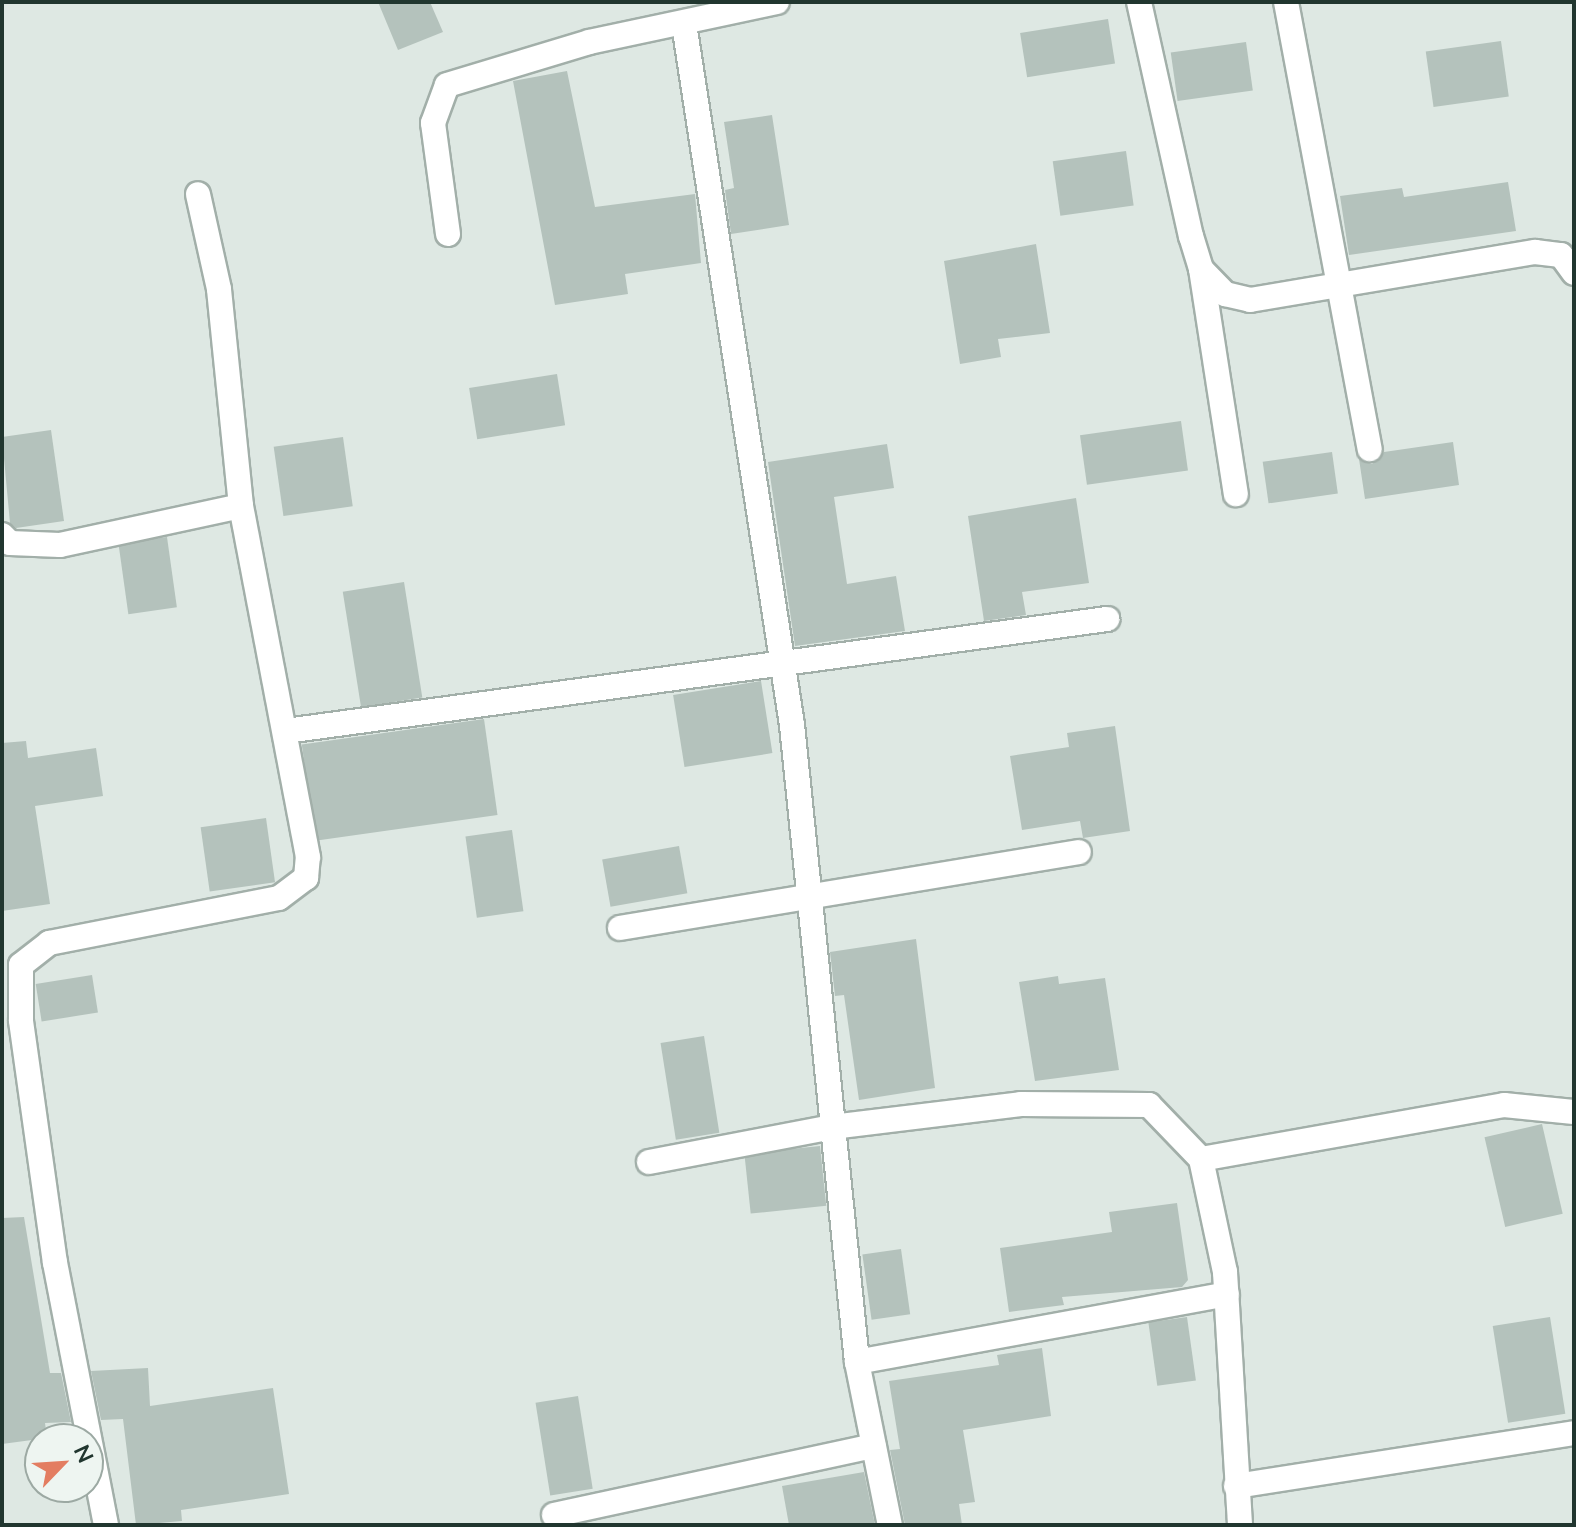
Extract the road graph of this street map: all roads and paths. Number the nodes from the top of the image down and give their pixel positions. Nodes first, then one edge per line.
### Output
1 (777, 2) edge
2 (1139, 2) edge
3 (1286, 2) edge
4 (684, 24) junction
5 (198, 194) dead end
6 (448, 234) dead end
7 (1201, 269) junction
8 (1574, 273) edge
9 (1343, 282) junction
10 (1370, 449) dead end
11 (1236, 494) dead end
12 (241, 506) junction
13 (2, 535) edge
14 (1107, 619) dead end
15 (783, 663) junction
16 (286, 731) junction
17 (1079, 852) dead end
18 (809, 896) junction
19 (620, 928) dead end
20 (1574, 1112) edge
21 (832, 1127) junction
22 (1201, 1159) junction
23 (649, 1162) dead end
24 (1227, 1294) junction
25 (857, 1362) junction
26 (1574, 1433) edge
27 (874, 1446) junction
28 (1236, 1486) junction
29 (554, 1515) dead end
30 (106, 1525) edge
31 (890, 1525) edge
32 (1240, 1525) edge

1 - 4 street
2 - 7 street
3 - 9 street
4 - 6 street
4 - 15 street
5 - 12 street
7 - 9 street
7 - 11 street
8 - 9 street
9 - 10 street
12 - 13 street
12 - 16 street
14 - 15 street
15 - 16 street
15 - 18 street
16 - 30 street
17 - 18 street
18 - 19 street
18 - 21 street
20 - 22 street
21 - 22 street
21 - 23 street
21 - 25 street
22 - 24 street
24 - 25 street
24 - 28 street
25 - 27 street
26 - 28 street
27 - 29 street
27 - 31 street
28 - 32 street

